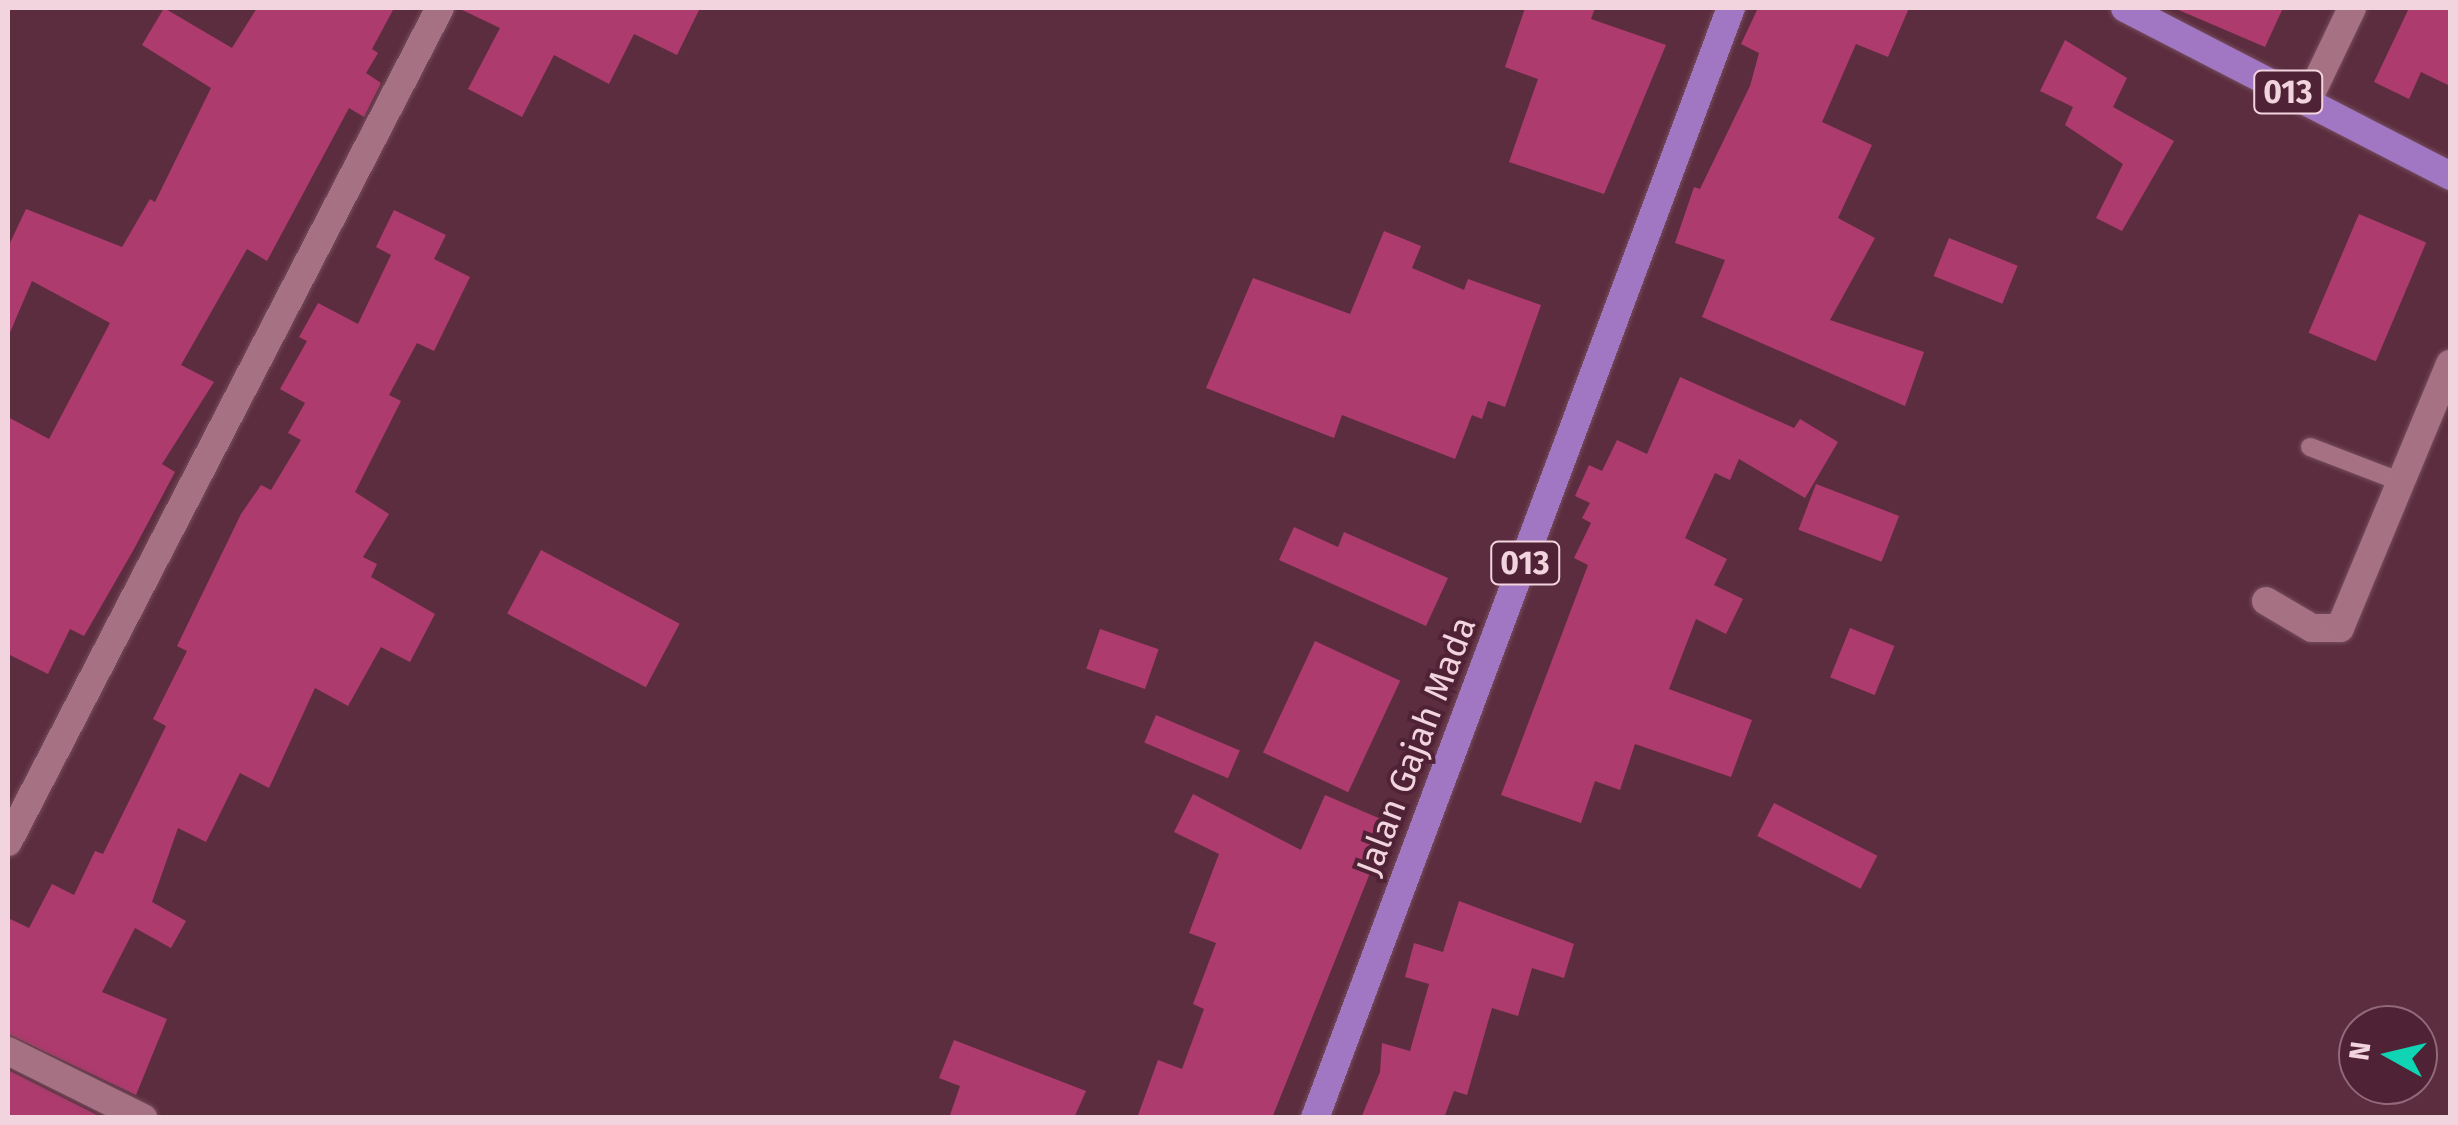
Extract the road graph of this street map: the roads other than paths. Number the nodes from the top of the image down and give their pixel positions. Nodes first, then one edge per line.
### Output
1 (440, 8) edge
2 (1731, 8) edge
3 (2125, 8) edge
4 (2352, 8) edge
5 (2308, 102) junction
6 (2450, 176) edge
7 (2450, 364) edge
8 (2310, 447) dead end
9 (2401, 482) junction
10 (2266, 601) dead end
11 (8, 842) edge
12 (8, 1051) edge
13 (143, 1118) edge
14 (1315, 1118) edge

1 - 11 street
2 - 14 main road, Jalan Gajah Mada / 013
3 - 5 main road, 013
4 - 5 street
5 - 6 main road, 013
7 - 9 street
8 - 9 lane
9 - 10 street
12 - 13 street

